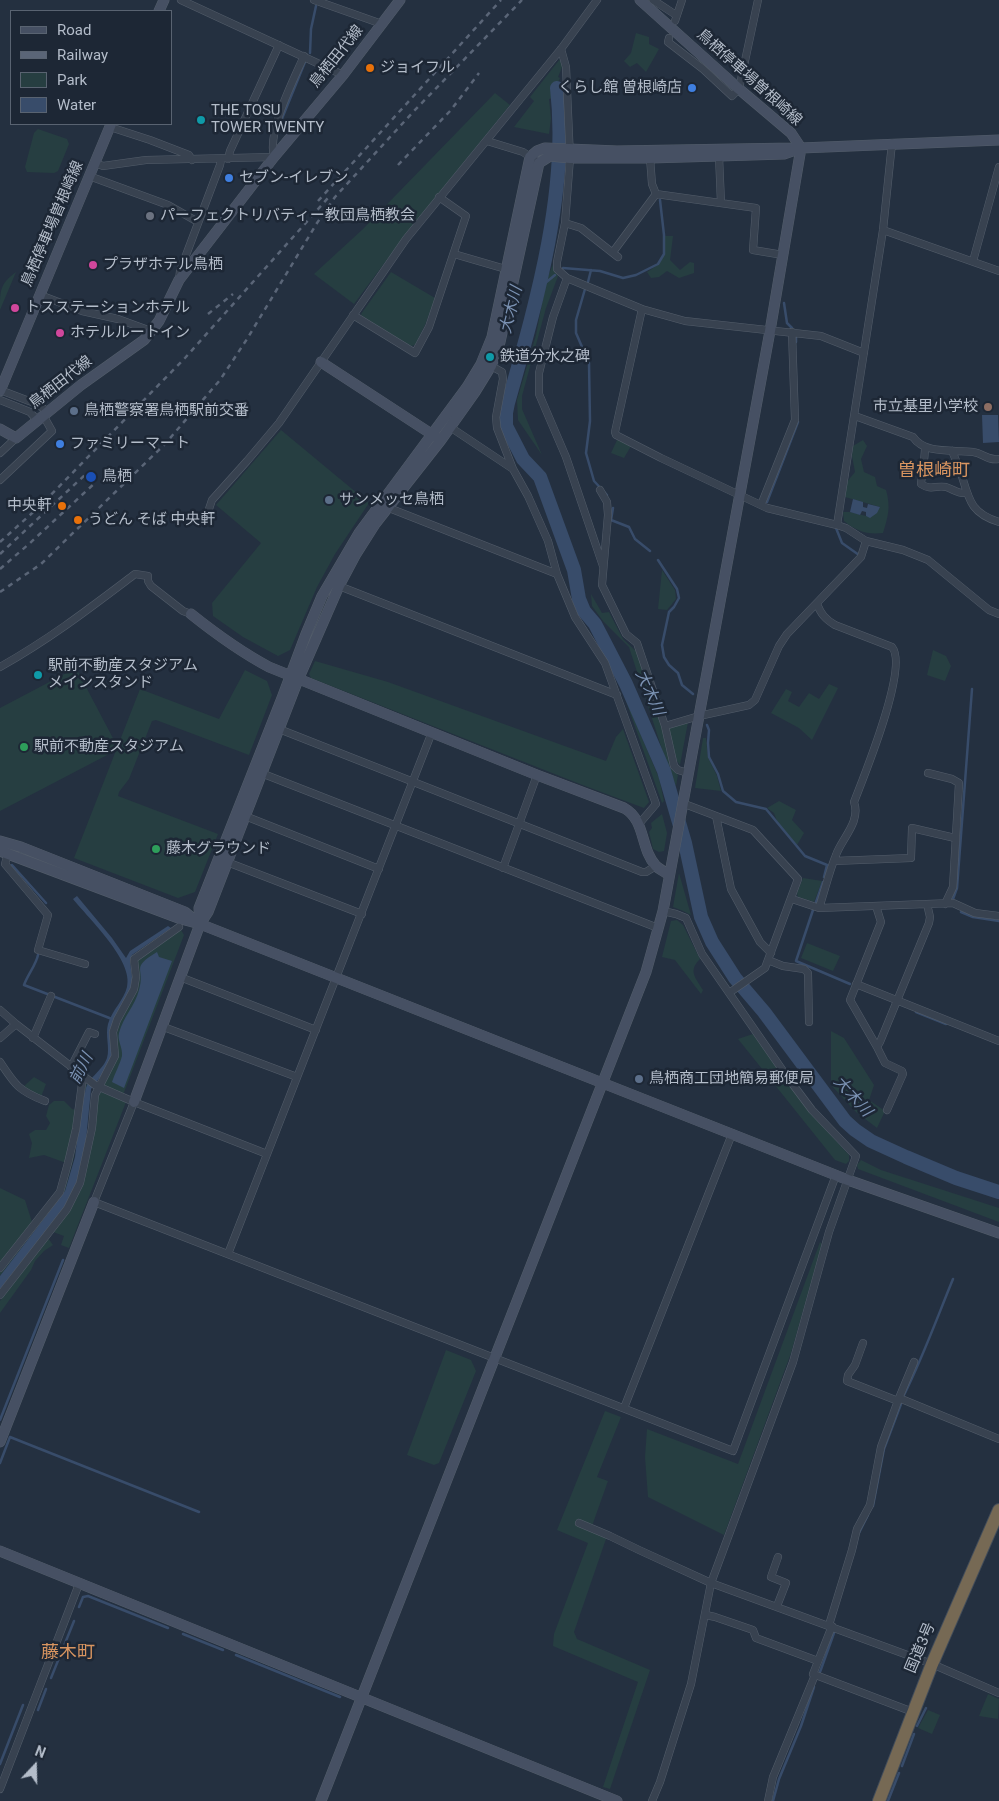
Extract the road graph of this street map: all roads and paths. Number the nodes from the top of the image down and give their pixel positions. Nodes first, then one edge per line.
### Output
1 (181, 0) edge
2 (314, 0) edge
3 (400, 0) edge
4 (597, 0) edge
5 (640, 0) edge
6 (653, 0) edge
7 (682, 0) edge
8 (758, 0) edge
9 (382, 24) junction
10 (669, 38) dead end
11 (279, 45) junction
12 (561, 49) junction
13 (304, 56) junction
14 (343, 75) junction
15 (739, 89) junction
16 (111, 125) edge
17 (999, 140) edge
18 (486, 141) junction
19 (892, 143) junction
20 (800, 148) junction
21 (570, 154) junction
22 (719, 156) junction
23 (274, 157) junction
24 (650, 158) junction
25 (225, 159) junction
26 (192, 160) junction
27 (534, 160) junction
28 (95, 163) junction
29 (999, 167) edge
30 (90, 176) junction
31 (656, 194) junction
32 (440, 197) junction
33 (721, 203) junction
34 (198, 222) junction
35 (565, 223) junction
36 (883, 230) junction
37 (454, 254) junction
38 (783, 255) junction
39 (973, 261) junction
40 (511, 270) junction
41 (999, 271) edge
42 (567, 278) junction
43 (179, 280) junction
44 (40, 295) junction
45 (642, 309) junction
46 (353, 315) junction
47 (151, 331) junction
48 (770, 331) junction
49 (792, 332) junction
50 (864, 353) junction
51 (321, 362) junction
52 (492, 366) junction
53 (0, 390) edge
54 (0, 400) edge
55 (43, 415) junction
56 (854, 416) junction
57 (450, 427) junction
58 (0, 429) edge
59 (436, 437) junction
60 (16, 438) junction
61 (925, 447) junction
62 (952, 451) junction
63 (0, 453) edge
64 (999, 459) edge
65 (513, 469) junction
66 (0, 480) edge
67 (600, 490) dead end
68 (966, 493) junction
69 (739, 495) junction
70 (761, 505) junction
71 (389, 508) junction
72 (210, 518) dead end
73 (999, 522) edge
74 (837, 525) junction
75 (866, 541) junction
76 (603, 566) junction
77 (557, 574) junction
78 (339, 586) junction
79 (817, 604) junction
80 (191, 614) joint
81 (999, 614) edge
82 (0, 667) edge
83 (294, 678) junction
84 (617, 695) junction
85 (699, 716) junction
86 (665, 726) junction
87 (279, 729) junction
88 (432, 732) junction
89 (261, 773) junction
90 (688, 773) junction
91 (928, 773) dead end
92 (538, 775) junction
93 (413, 781) junction
94 (682, 803) junction
95 (245, 816) junction
96 (716, 816) junction
97 (519, 823) junction
98 (639, 824) junction
99 (396, 826) junction
100 (955, 838) junction
101 (0, 841) edge
102 (4, 852) edge
103 (834, 860) junction
104 (227, 862) junction
105 (656, 866) junction
106 (502, 868) junction
107 (379, 870) junction
108 (669, 875) junction
109 (792, 899) junction
110 (927, 904) junction
111 (945, 904) junction
112 (876, 906) junction
113 (819, 908) junction
114 (663, 911) junction
115 (362, 914) junction
116 (999, 916) edge
117 (200, 924) junction
118 (179, 927) dead end
119 (658, 928) junction
120 (771, 953) junction
121 (768, 960) junction
122 (85, 964) dead end
123 (180, 977) junction
124 (336, 978) junction
125 (856, 984) junction
126 (731, 992) junction
127 (52, 996) dead end
128 (897, 1000) junction
129 (0, 1010) edge
130 (808, 1022) dead end
131 (16, 1024) junction
132 (161, 1026) junction
133 (316, 1030) junction
134 (95, 1034) dead end
135 (0, 1038) edge
136 (33, 1038) junction
137 (999, 1041) edge
138 (877, 1047) junction
139 (0, 1062) edge
140 (71, 1067) junction
141 (297, 1078) junction
142 (92, 1082) junction
143 (603, 1084) junction
144 (45, 1101) dead end
145 (134, 1102) junction
146 (887, 1110) dead end
147 (732, 1134) junction
148 (267, 1154) junction
149 (836, 1174) junction
150 (848, 1180) junction
151 (94, 1202) junction
152 (999, 1233) edge
153 (228, 1254) junction
154 (0, 1268) edge
155 (0, 1295) edge
156 (863, 1343) dead end
157 (495, 1358) junction
158 (914, 1362) dead end
159 (898, 1400) junction
160 (624, 1408) junction
161 (999, 1439) edge
162 (0, 1442) edge
163 (999, 1510) edge
164 (579, 1523) dead end
165 (0, 1551) edge
166 (778, 1557) dead end
167 (711, 1583) junction
168 (79, 1584) junction
169 (777, 1606) junction
170 (706, 1615) junction
171 (830, 1626) junction
172 (818, 1661) junction
173 (932, 1664) junction
174 (815, 1675) junction
175 (999, 1693) edge
176 (362, 1698) junction
177 (913, 1712) junction
178 (0, 1789) edge
179 (321, 1801) edge
180 (617, 1801) edge
181 (652, 1801) edge
182 (768, 1801) edge
183 (879, 1801) edge

1 - 11 street
2 - 9 street
3 - 9 street, 鳥栖田代線
4 - 12 street
5 - 15 street, 鳥栖停車場曽根崎線
6 - 7 street
8 - 15 street
9 - 14 street, 鳥栖田代線
10 - 15 street
11 - 13 street
11 - 25 street
12 - 18 street
12 - 21 street
13 - 14 street
13 - 23 street
14 - 23 street, 鳥栖田代線
15 - 20 street, 鳥栖停車場曽根崎線
16 - 26 street
16 - 28 street, 鳥栖停車場曽根崎線
17 - 19 street, 鳥栖停車場曽根崎線
18 - 27 street
18 - 32 street
19 - 20 street, 鳥栖停車場曽根崎線
19 - 36 street
20 - 21 street
20 - 22 street
20 - 38 street
21 - 24 street
21 - 27 street
21 - 35 street
22 - 24 street
22 - 33 street
23 - 25 street
23 - 43 street, 鳥栖田代線
24 - 31 street
25 - 26 street
25 - 34 street
26 - 28 street
27 - 40 street
28 - 30 street, 鳥栖停車場曽根崎線
29 - 39 street
30 - 34 street
30 - 44 street, 鳥栖停車場曽根崎線
31 - 33 street
31 - 35 street
32 - 37 street
32 - 46 street
33 - 38 street
34 - 43 street
35 - 42 street
36 - 39 street
36 - 50 street
37 - 40 street
37 - 46 street
38 - 48 street
39 - 41 street
40 - 52 street
40 - 59 street
42 - 45 street
42 - 76 street
43 - 47 street, 鳥栖田代線
44 - 47 street
44 - 53 street, 鳥栖停車場曽根崎線
45 - 48 street
45 - 69 street
46 - 51 street
47 - 55 street, 鳥栖田代線
48 - 49 street
48 - 69 street
49 - 50 street
49 - 70 street
50 - 56 street
51 - 59 street
51 - 72 street
52 - 57 street
52 - 65 street
53 - 55 street
54 - 55 street
55 - 60 street, 鳥栖田代線
55 - 66 street
56 - 61 street
56 - 74 street
57 - 59 street
57 - 65 street
58 - 60 street
59 - 71 street
59 - 83 street
60 - 63 street
61 - 62 street
61 - 68 street
62 - 64 street
62 - 68 street
65 - 77 street
67 - 76 street
68 - 73 street
69 - 70 street
69 - 85 street
70 - 74 street
71 - 77 street
71 - 78 street
74 - 75 street
75 - 79 street
75 - 81 street
76 - 86 street
77 - 84 street
78 - 83 street
78 - 84 street
79 - 85 street
79 - 103 street
80 - 82 street
80 - 83 street
83 - 87 street
83 - 88 street
83 - 117 street
84 - 98 street
85 - 86 street
85 - 90 street
86 - 90 street
87 - 89 street
87 - 93 street
88 - 92 street
88 - 93 street
89 - 95 street
89 - 99 street
90 - 94 street
91 - 100 street
92 - 97 street
92 - 98 street
93 - 97 street
93 - 99 street
94 - 96 street
94 - 108 street
95 - 104 street
95 - 107 street
96 - 109 street
96 - 120 street
97 - 105 street
97 - 106 street
98 - 105 street
99 - 106 street
99 - 107 street
100 - 103 street
100 - 111 street
101 - 117 street
102 - 117 street
102 - 122 street
103 - 113 street
104 - 115 street
104 - 117 street
105 - 108 street
106 - 119 street
107 - 115 street
108 - 114 street
109 - 113 street
109 - 120 street
110 - 111 street
110 - 112 street
110 - 128 street
111 - 116 street
112 - 113 street
112 - 125 street
114 - 119 street
114 - 126 street
115 - 124 street
117 - 123 street
117 - 124 street
118 - 142 street
119 - 143 street
120 - 121 street
121 - 126 street
121 - 130 street
123 - 132 street
123 - 133 street
124 - 133 street
124 - 143 street
125 - 128 street
125 - 138 street
126 - 150 street
127 - 136 street
128 - 137 street
128 - 138 street
129 - 131 street
131 - 135 street
131 - 136 street
132 - 141 street
132 - 145 street
133 - 141 street
134 - 140 street
136 - 140 street
138 - 146 street
139 - 144 street
140 - 142 street
141 - 148 street
142 - 145 street
142 - 154 street
142 - 155 street
143 - 147 street
143 - 157 street
145 - 148 street
145 - 151 street
147 - 149 street
147 - 160 street
148 - 153 street
149 - 150 street
149 - 160 street
150 - 152 street
150 - 167 street
151 - 153 street
151 - 162 street
153 - 157 street
156 - 159 street
157 - 160 street
157 - 176 street
158 - 159 street
159 - 161 street
159 - 171 street
163 - 173 highway, 国道3号
164 - 167 street
165 - 168 street
166 - 169 street
167 - 169 street
167 - 170 street
168 - 176 street
168 - 178 street
169 - 171 street
170 - 172 street
170 - 181 street
171 - 172 street
171 - 173 street
172 - 174 street
173 - 175 street
173 - 177 highway, 国道3号
174 - 177 street
174 - 182 street
176 - 179 street
176 - 180 street
177 - 183 highway, 国道3号

